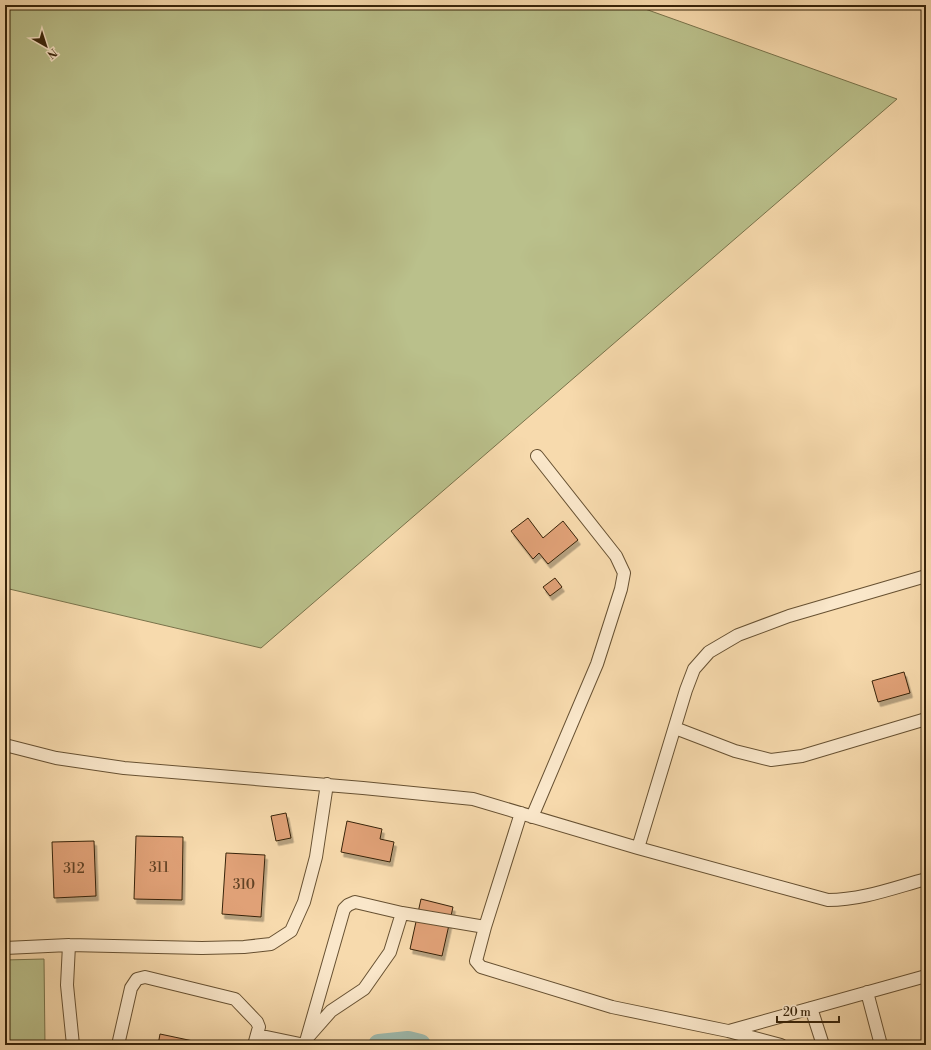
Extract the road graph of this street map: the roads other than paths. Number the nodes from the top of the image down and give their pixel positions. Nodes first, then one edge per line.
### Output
1 (537, 456) dead end
2 (926, 576) edge
3 (926, 719) edge
4 (675, 728) junction
5 (5, 745) edge
6 (327, 784) junction
7 (527, 815) junction
8 (638, 848) junction
9 (926, 879) edge
10 (402, 913) junction
11 (485, 927) junction
12 (69, 945) junction
13 (5, 948) edge
14 (926, 976) edge
15 (867, 992) junction
16 (812, 1008) junction
17 (728, 1031) junction
18 (256, 1040) edge
19 (306, 1043) edge
20 (73, 1045) edge
21 (118, 1045) edge
22 (781, 1045) edge
23 (822, 1045) edge
24 (881, 1045) edge

1 - 7 lane
2 - 4 lane
3 - 4 lane
4 - 8 lane
5 - 6 lane
6 - 7 lane
6 - 12 lane
7 - 8 lane
7 - 11 lane
8 - 9 lane
10 - 11 lane
10 - 19 lane
10 - 19 lane
11 - 17 lane
12 - 13 lane
12 - 20 lane
14 - 15 lane
15 - 16 lane
15 - 24 lane
16 - 17 lane
16 - 23 lane
17 - 22 lane
18 - 19 lane
18 - 21 lane

